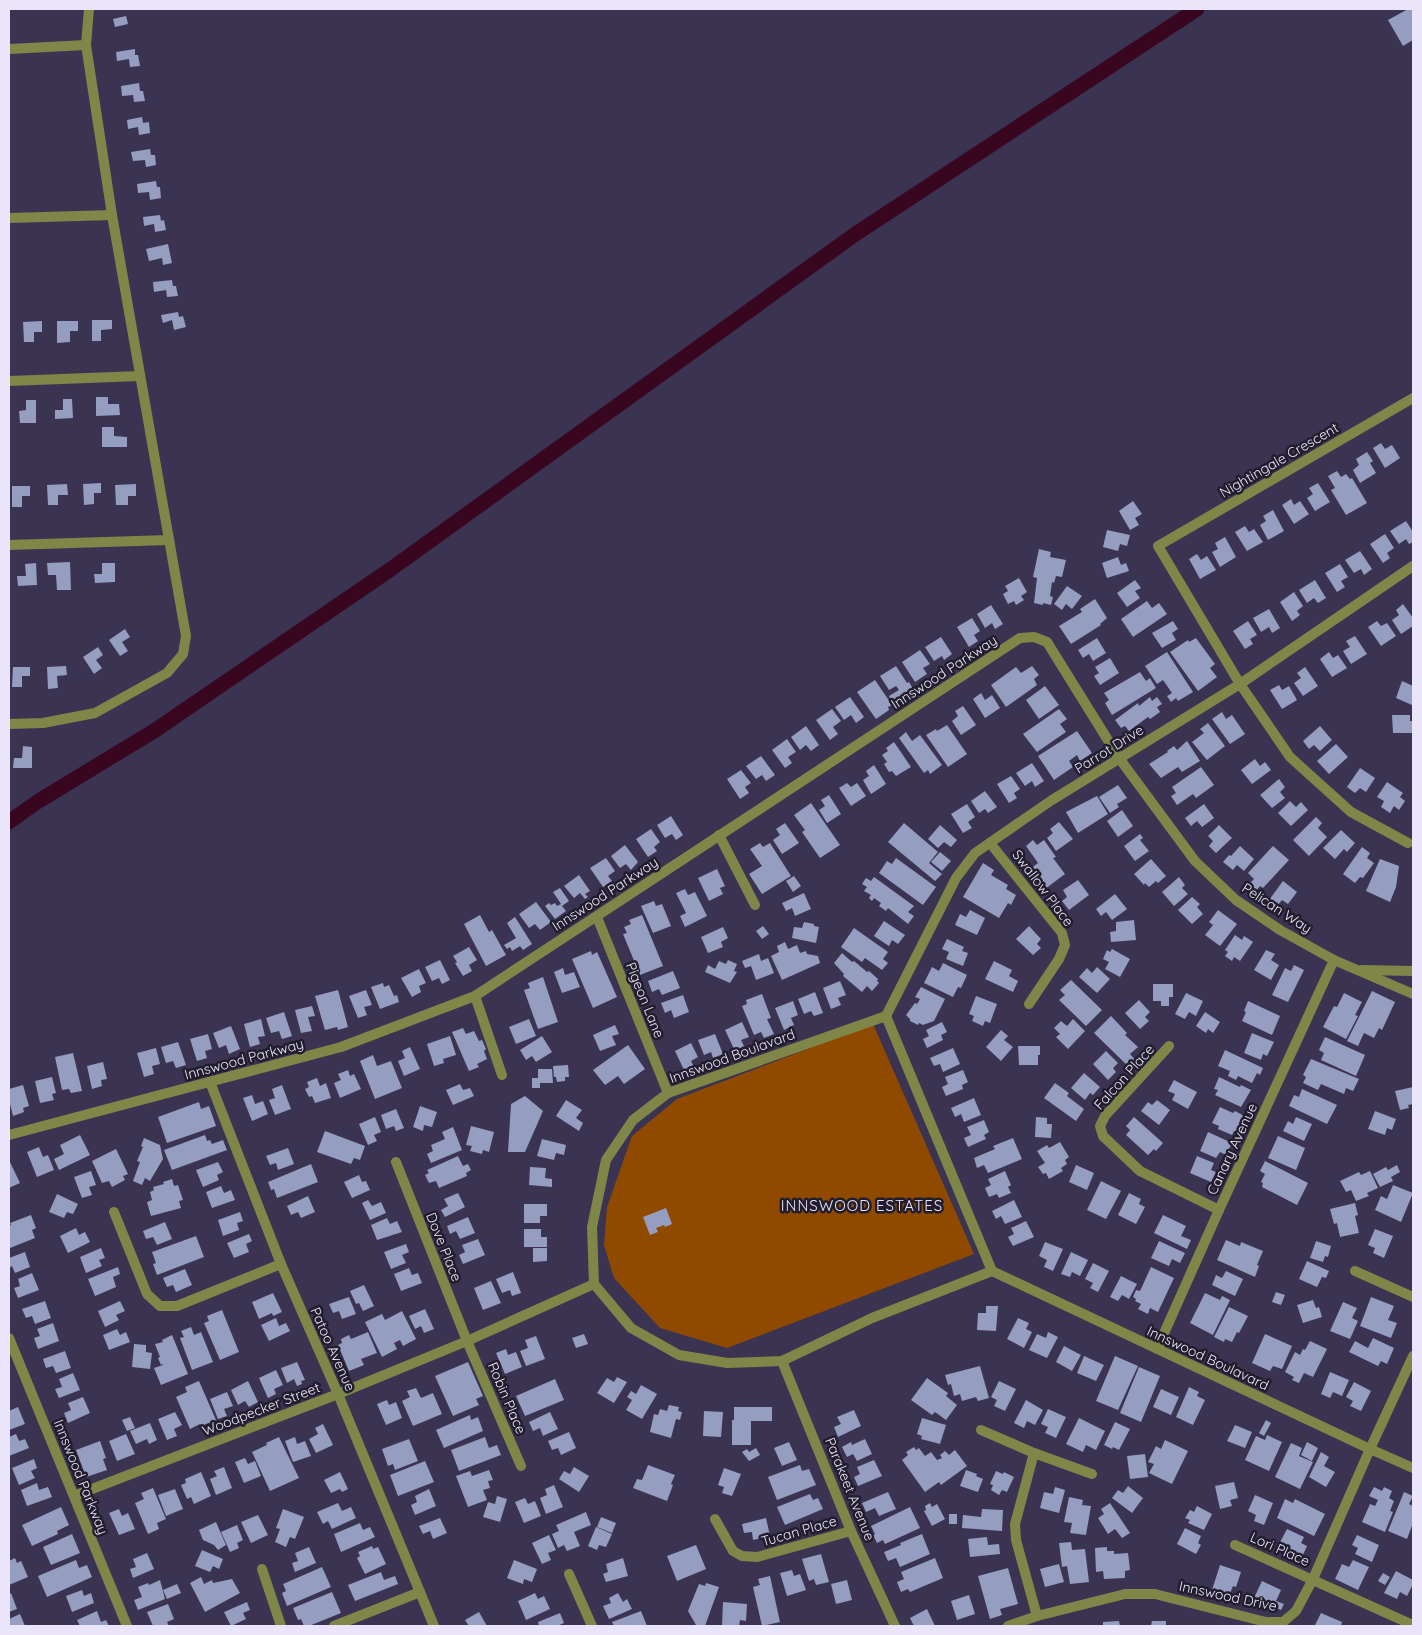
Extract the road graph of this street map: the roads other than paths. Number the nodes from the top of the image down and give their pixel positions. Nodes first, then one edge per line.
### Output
1 (89, 9) edge
2 (86, 45) junction
3 (9, 49) edge
4 (112, 215) junction
5 (9, 218) edge
6 (140, 376) junction
7 (9, 382) edge
8 (1413, 398) edge
9 (169, 540) junction
10 (9, 545) edge
11 (1413, 566) edge
12 (1240, 684) junction
13 (9, 724) edge
14 (1119, 758) junction
15 (719, 836) junction
16 (990, 842) junction
17 (1408, 843) dead end
18 (755, 906) dead end
19 (596, 917) junction
20 (1334, 960) junction
21 (1357, 969) junction
22 (1413, 971) edge
23 (1413, 994) edge
24 (475, 996) junction
25 (1029, 1004) dead end
26 (886, 1016) junction
27 (1169, 1046) dead end
28 (502, 1075) dead end
29 (210, 1082) junction
30 (668, 1093) junction
31 (9, 1135) edge
32 (396, 1162) dead end
33 (1219, 1210) junction
34 (114, 1212) dead end
35 (281, 1264) junction
36 (992, 1271) junction
37 (1355, 1271) dead end
38 (594, 1284) junction
39 (1413, 1297) edge
40 (9, 1338) edge
41 (467, 1341) junction
42 (1157, 1349) junction
43 (1413, 1356) edge
44 (782, 1361) junction
45 (338, 1394) junction
46 (981, 1430) dead end
47 (1370, 1449) junction
48 (1034, 1453) junction
49 (521, 1466) dead end
50 (1413, 1468) edge
51 (1092, 1474) dead end
52 (74, 1496) junction
53 (714, 1519) dead end
54 (851, 1531) junction
55 (1235, 1545) dead end
56 (262, 1569) dead end
57 (569, 1574) dead end
58 (1313, 1579) junction
59 (420, 1592) junction
60 (1037, 1616) junction
61 (1413, 1625) edge
62 (127, 1626) edge
63 (281, 1626) edge
64 (334, 1626) edge
65 (434, 1626) edge
66 (592, 1626) edge
67 (895, 1626) edge
68 (1008, 1626) edge

1 - 2 street
2 - 3 street
2 - 4 street
4 - 5 street
4 - 6 street
6 - 7 street
6 - 9 street
8 - 12 street, Nightingale Crescent
9 - 10 street
9 - 13 street
11 - 12 street, Parrot Drive
12 - 14 street, Parrot Drive
12 - 17 street
14 - 15 street, Innswood Parkway
14 - 16 street, Parrot Drive
14 - 20 street, Pelican Way
15 - 18 street
15 - 19 street, Innswood Parkway
16 - 25 street, Swallow Place
16 - 26 street, Parrot Drive
19 - 24 street, Innswood Parkway
19 - 30 street, Pigeon Lane
20 - 21 street, Pelican Way
20 - 33 street, Canary Avenue
21 - 22 street
21 - 23 street, Pelican Way
24 - 28 street
24 - 29 street, Innswood Parkway
26 - 30 street, Innswood Boulavard
26 - 36 street
27 - 33 street, Falcon Place
29 - 31 street, Innswood Parkway
29 - 35 street, Patoo Avenue
30 - 38 street, Innswood Boulavard
32 - 41 street, Dove Place
33 - 42 street, Canary Avenue
34 - 35 street
35 - 45 street, Patoo Avenue
36 - 42 street, Innswood Boulavard
36 - 44 street
37 - 39 street
38 - 41 street, Woodpecker Street
38 - 44 street
40 - 52 street, Innswood Parkway
41 - 45 street, Woodpecker Street
41 - 49 street, Robin Place
42 - 47 street, Innswood Boulavard
43 - 47 street, Innswood Drive
44 - 54 street, Parakeet Avenue
45 - 52 street, Woodpecker Street
45 - 59 street, Patoo Avenue
46 - 48 street
47 - 50 street, Innswood Boulavard
47 - 58 street, Innswood Drive
48 - 51 street
48 - 60 street
52 - 62 street, Innswood Parkway
53 - 54 street, Tucan Place
54 - 67 street, Parakeet Avenue
55 - 58 street, Lori Place
56 - 63 street
57 - 66 street
58 - 60 street, Innswood Drive
58 - 61 street, Lori Place
59 - 64 street
59 - 65 street, Patoo Avenue
60 - 68 street, Innswood Drive

